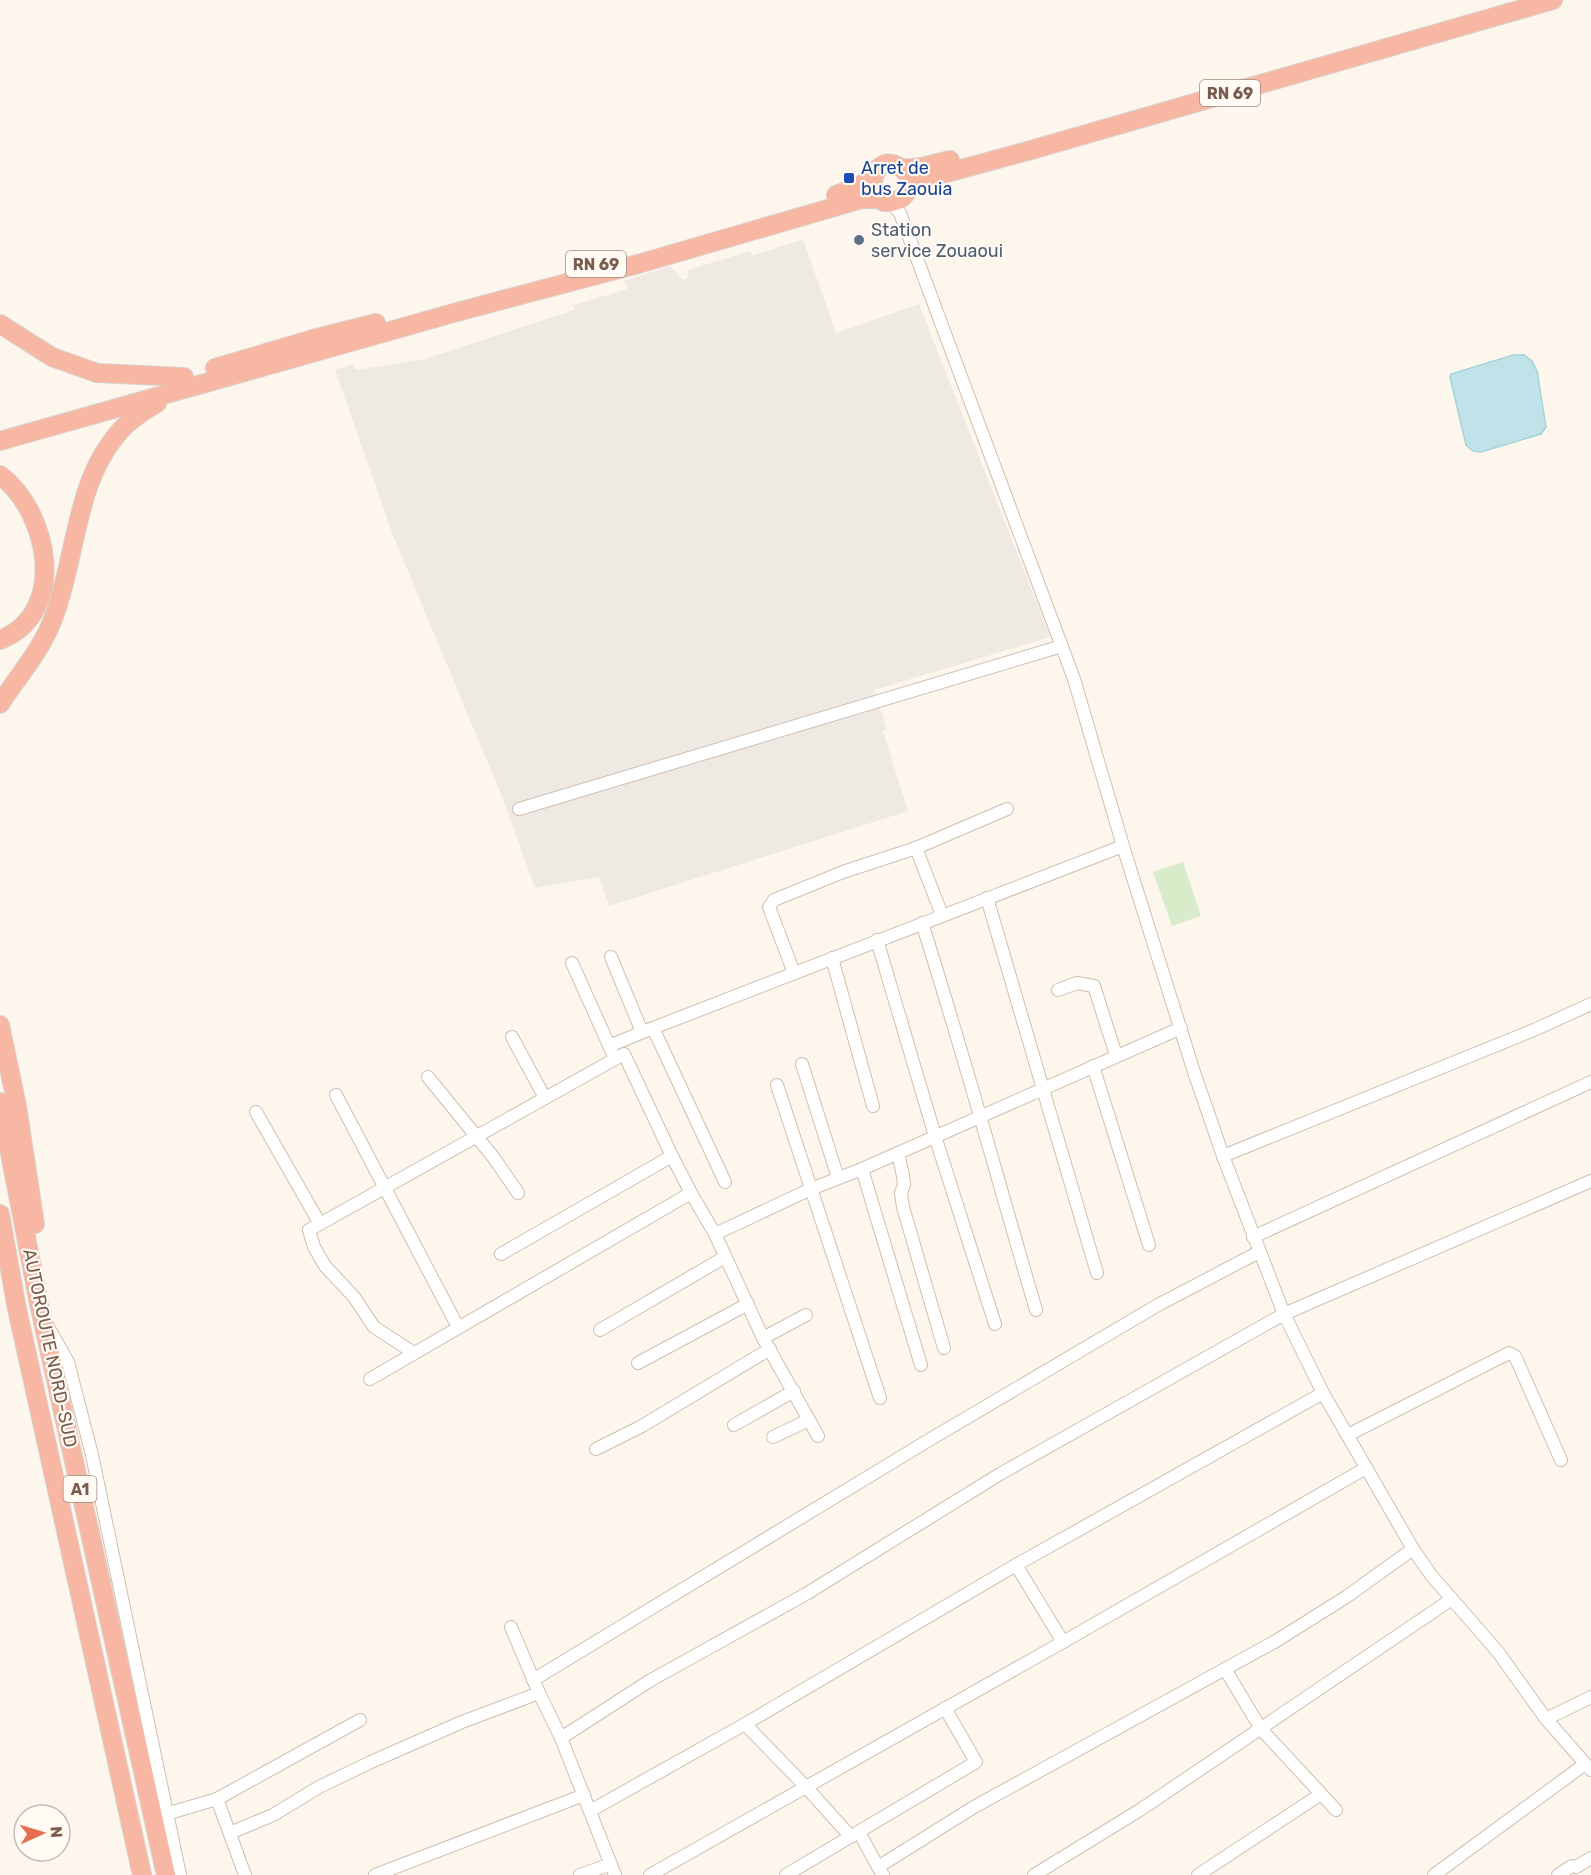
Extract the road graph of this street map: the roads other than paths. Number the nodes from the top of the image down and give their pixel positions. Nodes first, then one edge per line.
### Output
1 (1517, 0) edge
2 (1553, 0) edge
3 (903, 169) junction
4 (873, 177) junction
5 (904, 199) junction
6 (883, 200) junction
7 (0, 324) edge
8 (183, 384) junction
9 (0, 430) edge
10 (0, 441) edge
11 (0, 475) edge
12 (0, 640) edge
13 (1062, 646) junction
14 (0, 704) edge
15 (519, 809) dead end
16 (1007, 809) dead end
17 (1123, 846) junction
18 (916, 848) junction
19 (987, 898) junction
20 (942, 915) junction
21 (922, 923) junction
22 (877, 940) junction
23 (611, 957) dead end
24 (832, 958) junction
25 (572, 963) dead end
26 (794, 973) junction
27 (1058, 990) dead end
28 (1591, 1004) edge
29 (0, 1025) edge
30 (1181, 1028) junction
31 (648, 1030) junction
32 (512, 1037) dead end
33 (614, 1044) junction
34 (1116, 1055) junction
35 (619, 1056) junction
36 (802, 1064) dead end
37 (1094, 1066) junction
38 (428, 1077) dead end
39 (1591, 1082) edge
40 (777, 1085) dead end
41 (1043, 1088) junction
42 (336, 1095) dead end
43 (545, 1098) junction
44 (0, 1102) edge
45 (873, 1106) dead end
46 (256, 1112) dead end
47 (979, 1116) junction
48 (477, 1136) junction
49 (935, 1136) junction
50 (898, 1153) junction
51 (672, 1156) junction
52 (1222, 1156) junction
53 (862, 1169) junction
54 (838, 1178) junction
55 (1591, 1181) edge
56 (725, 1182) dead end
57 (385, 1188) junction
58 (811, 1189) junction
59 (518, 1193) dead end
60 (691, 1193) junction
61 (0, 1214) edge
62 (321, 1224) junction
63 (715, 1234) junction
64 (1252, 1237) junction
65 (0, 1244) edge
66 (1149, 1245) dead end
67 (1259, 1252) junction
68 (501, 1254) dead end
69 (725, 1257) junction
70 (1097, 1273) dead end
71 (748, 1304) junction
72 (16, 1310) junction
73 (41, 1310) junction
74 (1036, 1310) dead end
75 (1284, 1314) junction
76 (806, 1316) dead end
77 (995, 1324) dead end
78 (458, 1327) junction
79 (600, 1330) dead end
80 (766, 1343) junction
81 (944, 1348) dead end
82 (414, 1353) junction
83 (638, 1363) dead end
84 (921, 1365) dead end
85 (370, 1378) dead end
86 (794, 1391) junction
87 (1323, 1393) junction
88 (880, 1398) dead end
89 (809, 1419) junction
90 (734, 1425) dead end
91 (1348, 1435) junction
92 (818, 1436) dead end
93 (774, 1437) dead end
94 (596, 1449) dead end
95 (1561, 1460) dead end
96 (1366, 1468) junction
97 (1413, 1549) junction
98 (1016, 1565) junction
99 (1452, 1599) junction
100 (511, 1627) dead end
101 (1063, 1642) junction
102 (1225, 1669) junction
103 (533, 1680) junction
104 (538, 1693) junction
105 (1591, 1697) edge
106 (945, 1708) junction
107 (1546, 1719) junction
108 (360, 1720) dead end
109 (745, 1724) junction
110 (1261, 1729) junction
111 (561, 1738) junction
112 (1588, 1767) edge
113 (806, 1786) junction
114 (1321, 1794) junction
115 (584, 1795) junction
116 (217, 1799) junction
117 (1336, 1810) dead end
118 (590, 1811) junction
119 (166, 1814) junction
120 (230, 1833) junction
121 (855, 1835) junction
122 (1591, 1858) edge
123 (613, 1869) edge
124 (880, 1871) edge
125 (142, 1875) edge
126 (166, 1875) edge
127 (180, 1875) edge
128 (245, 1875) edge
129 (375, 1875) edge
130 (580, 1875) edge
131 (650, 1875) edge
132 (786, 1875) edge
133 (1034, 1875) edge
134 (1198, 1875) edge
135 (1434, 1875) edge
136 (1558, 1875) edge

1 - 3 highway, RN 69
2 - 5 highway, RN 69
3 - 4 highway
3 - 5 highway
4 - 6 highway
4 - 8 highway, RN 69
5 - 6 highway
5 - 13 street
6 - 8 highway, RN 69
7 - 8 highway
8 - 9 highway, RN 69
8 - 10 highway, RN 69
8 - 14 highway
11 - 12 highway
13 - 15 street
13 - 17 street
16 - 18 street
17 - 19 street
17 - 30 street
18 - 20 street
18 - 26 street
19 - 20 street
19 - 41 street
20 - 21 street
21 - 22 street
21 - 47 street
22 - 24 street
22 - 49 street
23 - 31 street
24 - 26 street
24 - 45 street
25 - 33 street
26 - 31 street
27 - 34 street
28 - 52 street
29 - 73 highway
30 - 34 street
30 - 52 street
31 - 33 street
31 - 56 street
32 - 43 street
33 - 35 street
34 - 37 street
35 - 43 street
35 - 51 street
36 - 54 street
37 - 41 street
37 - 66 street
38 - 48 street
39 - 64 street
40 - 58 street
41 - 47 street
41 - 70 street
42 - 57 street
43 - 48 street
44 - 73 highway, AUTOROUTE NORD-SUD / A1
46 - 62 street
47 - 49 street
47 - 74 street
48 - 57 street
48 - 59 street
49 - 50 street
49 - 77 street
50 - 53 street
50 - 81 street
51 - 60 street
51 - 68 street
52 - 64 street
53 - 54 street
53 - 84 street
54 - 58 street
55 - 75 street
57 - 62 street
57 - 78 street
58 - 63 street
58 - 88 street
60 - 63 street
60 - 78 street
61 - 72 highway, AUTOROUTE NORD-SUD / A1
62 - 82 street
63 - 69 street
64 - 67 street
65 - 72 highway
67 - 75 street
67 - 103 street
69 - 71 street
69 - 79 street
71 - 80 street
71 - 83 street
72 - 125 highway, AUTOROUTE NORD-SUD / A1
73 - 119 street
73 - 126 highway, AUTOROUTE NORD-SUD / A1
75 - 87 street
75 - 111 street
76 - 80 street
78 - 82 street
80 - 86 street
80 - 94 street
82 - 85 street
86 - 89 street
86 - 90 street
87 - 91 street
87 - 98 street
89 - 92 street
89 - 93 street
91 - 95 street
91 - 96 street
96 - 97 street
96 - 101 street
97 - 99 street
97 - 102 street
98 - 101 street
98 - 109 street
99 - 107 street
99 - 110 street
100 - 103 street
101 - 106 street
102 - 110 street
102 - 124 street
103 - 104 street
104 - 111 street
104 - 120 street
105 - 107 street
106 - 113 street
106 - 121 street
107 - 112 street
108 - 116 street
109 - 113 street
109 - 118 street
110 - 114 street
110 - 133 street
111 - 115 street
112 - 135 street
113 - 121 street
113 - 131 street
114 - 117 street
114 - 134 street
115 - 118 street
115 - 129 street
116 - 119 street
116 - 120 street
118 - 123 street
119 - 127 street
120 - 128 street
121 - 124 street
121 - 132 street
122 - 136 street
123 - 130 street

